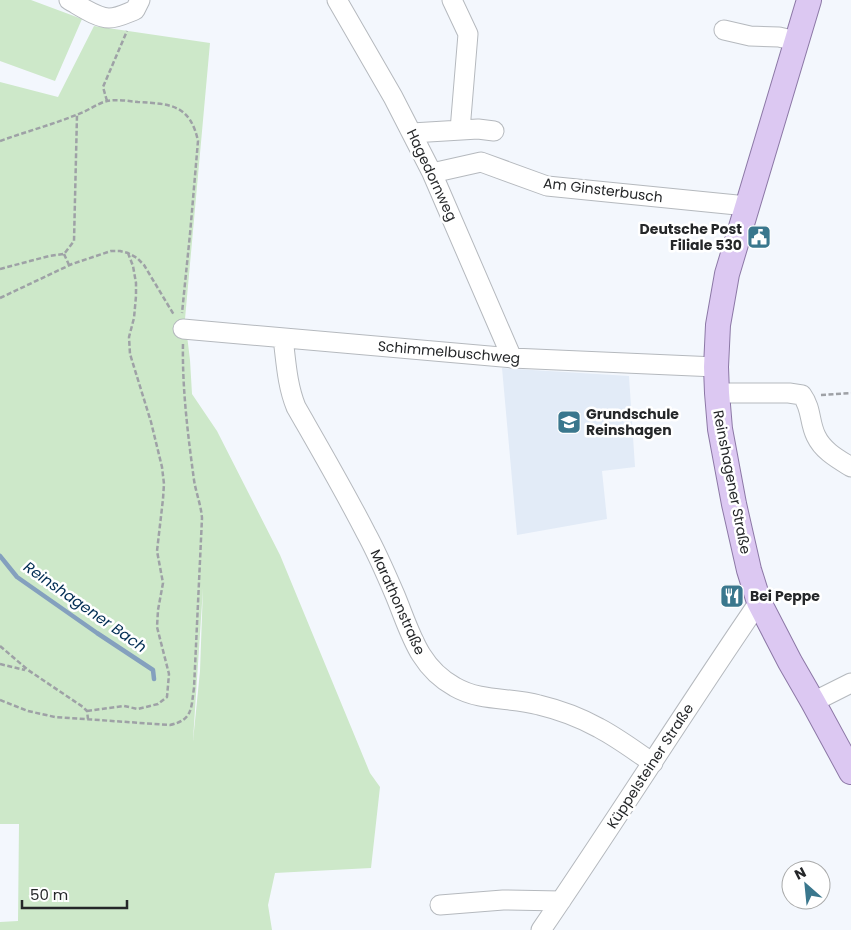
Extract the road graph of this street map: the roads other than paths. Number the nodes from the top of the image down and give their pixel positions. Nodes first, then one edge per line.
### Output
1 (69, 0) edge
2 (337, 0) edge
3 (452, 0) edge
4 (810, 0) edge
5 (138, 5) edge
6 (724, 30) dead end
7 (796, 41) junction
8 (460, 130) junction
9 (494, 131) dead end
10 (412, 133) junction
11 (432, 173) junction
12 (747, 206) junction
13 (183, 329) road end
14 (283, 338) junction
15 (512, 358) junction
16 (716, 367) junction
17 (716, 393) junction
18 (851, 468) edge
19 (759, 602) junction
20 (851, 683) edge
21 (813, 702) junction
22 (653, 763) junction
23 (851, 772) edge
24 (561, 901) junction
25 (440, 905) dead end
26 (541, 930) edge

1 - 5 street
2 - 10 street, Hagedornweg
3 - 8 street
4 - 7 main road, Reinshagener Straße
6 - 7 street
7 - 12 main road, Reinshagener Straße
8 - 9 street
8 - 10 street
10 - 11 street, Hagedornweg
11 - 12 street, Am Ginsterbusch
11 - 15 street, Hagedornweg
12 - 16 main road, Reinshagener Straße
13 - 14 street, Schimmelbuschweg
14 - 15 street, Schimmelbuschweg
14 - 22 street, Marathonstraße
15 - 16 street, Schimmelbuschweg
16 - 17 main road, Reinshagener Straße
17 - 18 street
17 - 19 main road, Reinshagener Straße
19 - 21 main road, Reinshagener Straße
19 - 22 street, Küppelsteiner Straße
20 - 21 street
21 - 23 main road, Reinshagener Straße
22 - 24 street, Küppelsteiner Straße
24 - 25 street
24 - 26 street, Küppelsteiner Straße

